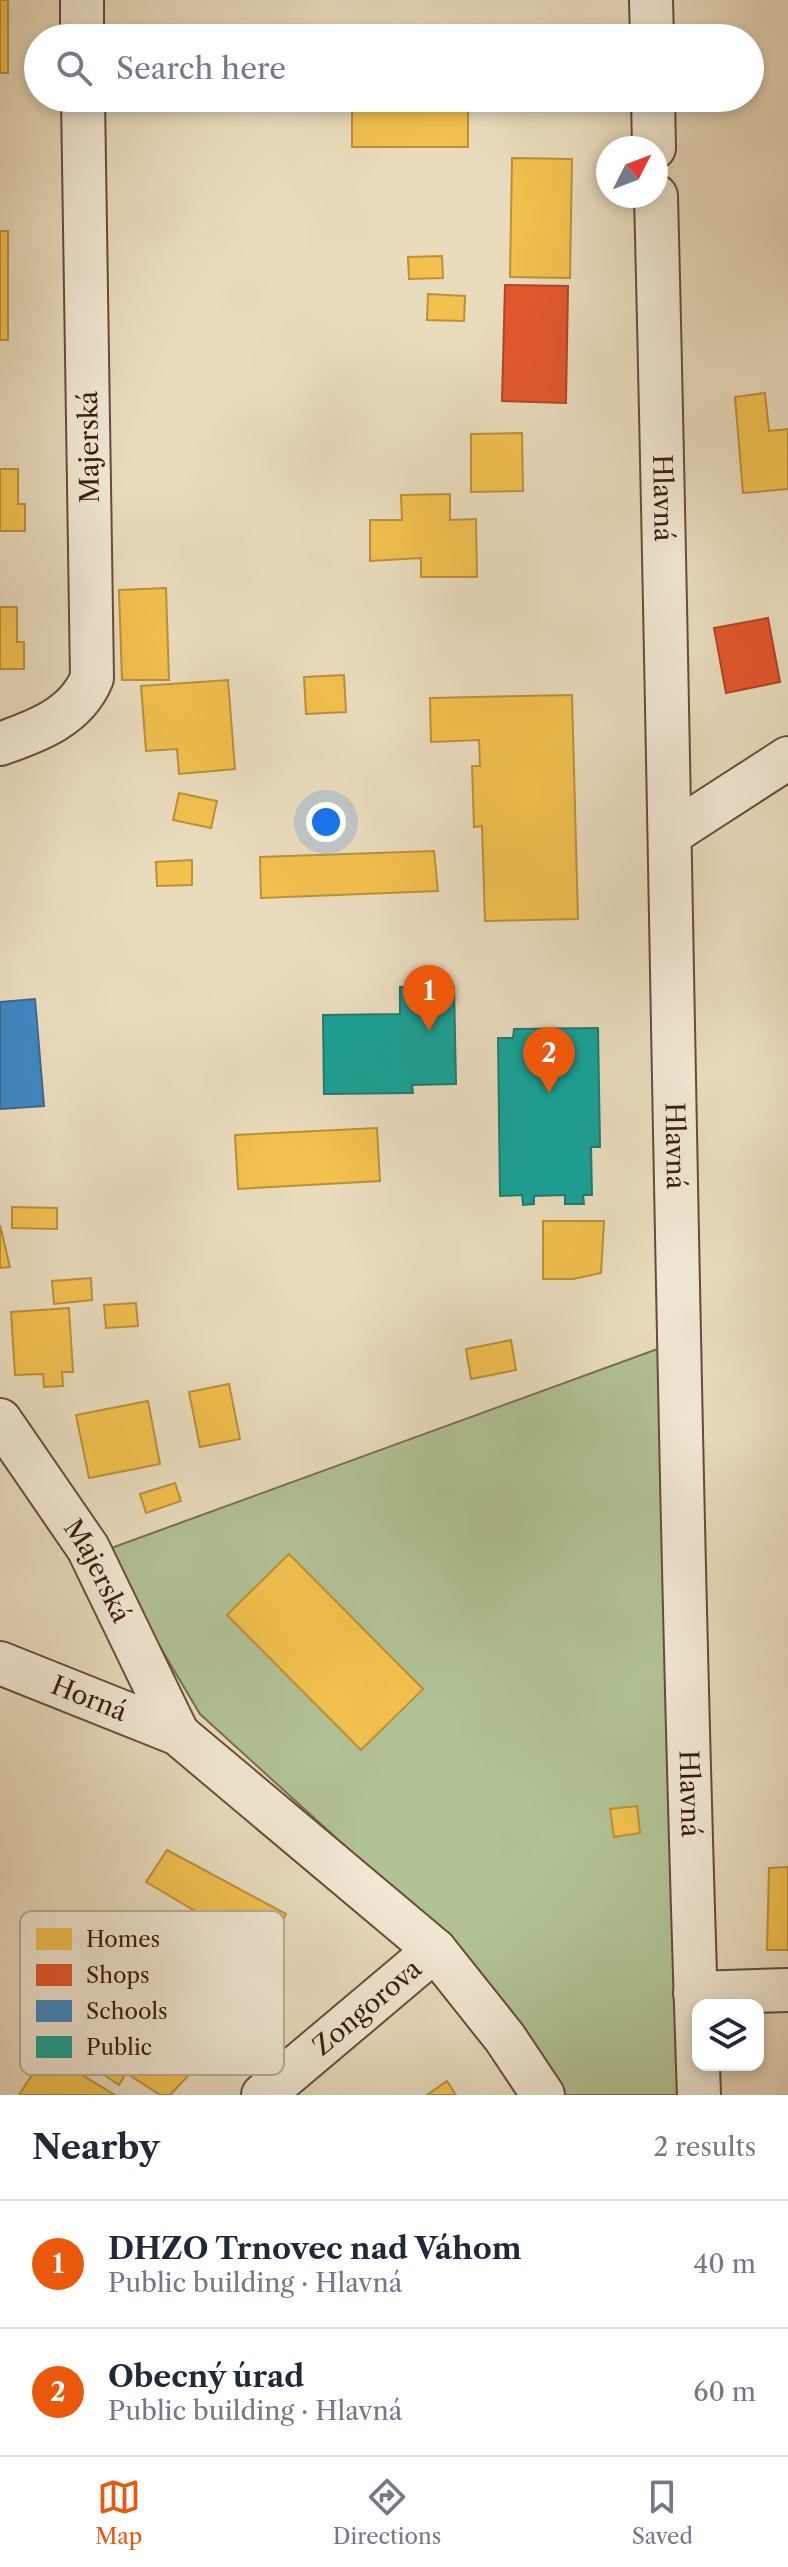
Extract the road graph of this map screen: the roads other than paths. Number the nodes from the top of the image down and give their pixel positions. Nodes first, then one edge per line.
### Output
1 (82, 0) edge
2 (651, 0) edge
3 (82, 24) edge
4 (652, 24) edge
5 (83, 112) edge
6 (653, 112) edge
7 (654, 136) edge
8 (656, 208) edge
9 (0, 744) edge
10 (788, 758) edge
11 (672, 833) junction
12 (0, 1420) edge
13 (0, 1663) edge
14 (178, 1734) junction
15 (435, 1950) junction
16 (788, 1990) edge
17 (695, 1993) junction
18 (263, 2095) edge
19 (543, 2095) edge
20 (699, 2095) edge

1 - 3 street
2 - 4 street
5 - 9 street, Majerská
6 - 7 street
8 - 11 street, Hlavná
10 - 11 street
11 - 17 street, Hlavná
12 - 14 street, Majerská
13 - 14 street, Horná
14 - 15 street
15 - 18 street, Zongorova
15 - 19 street
16 - 17 street
17 - 20 street, Hlavná

